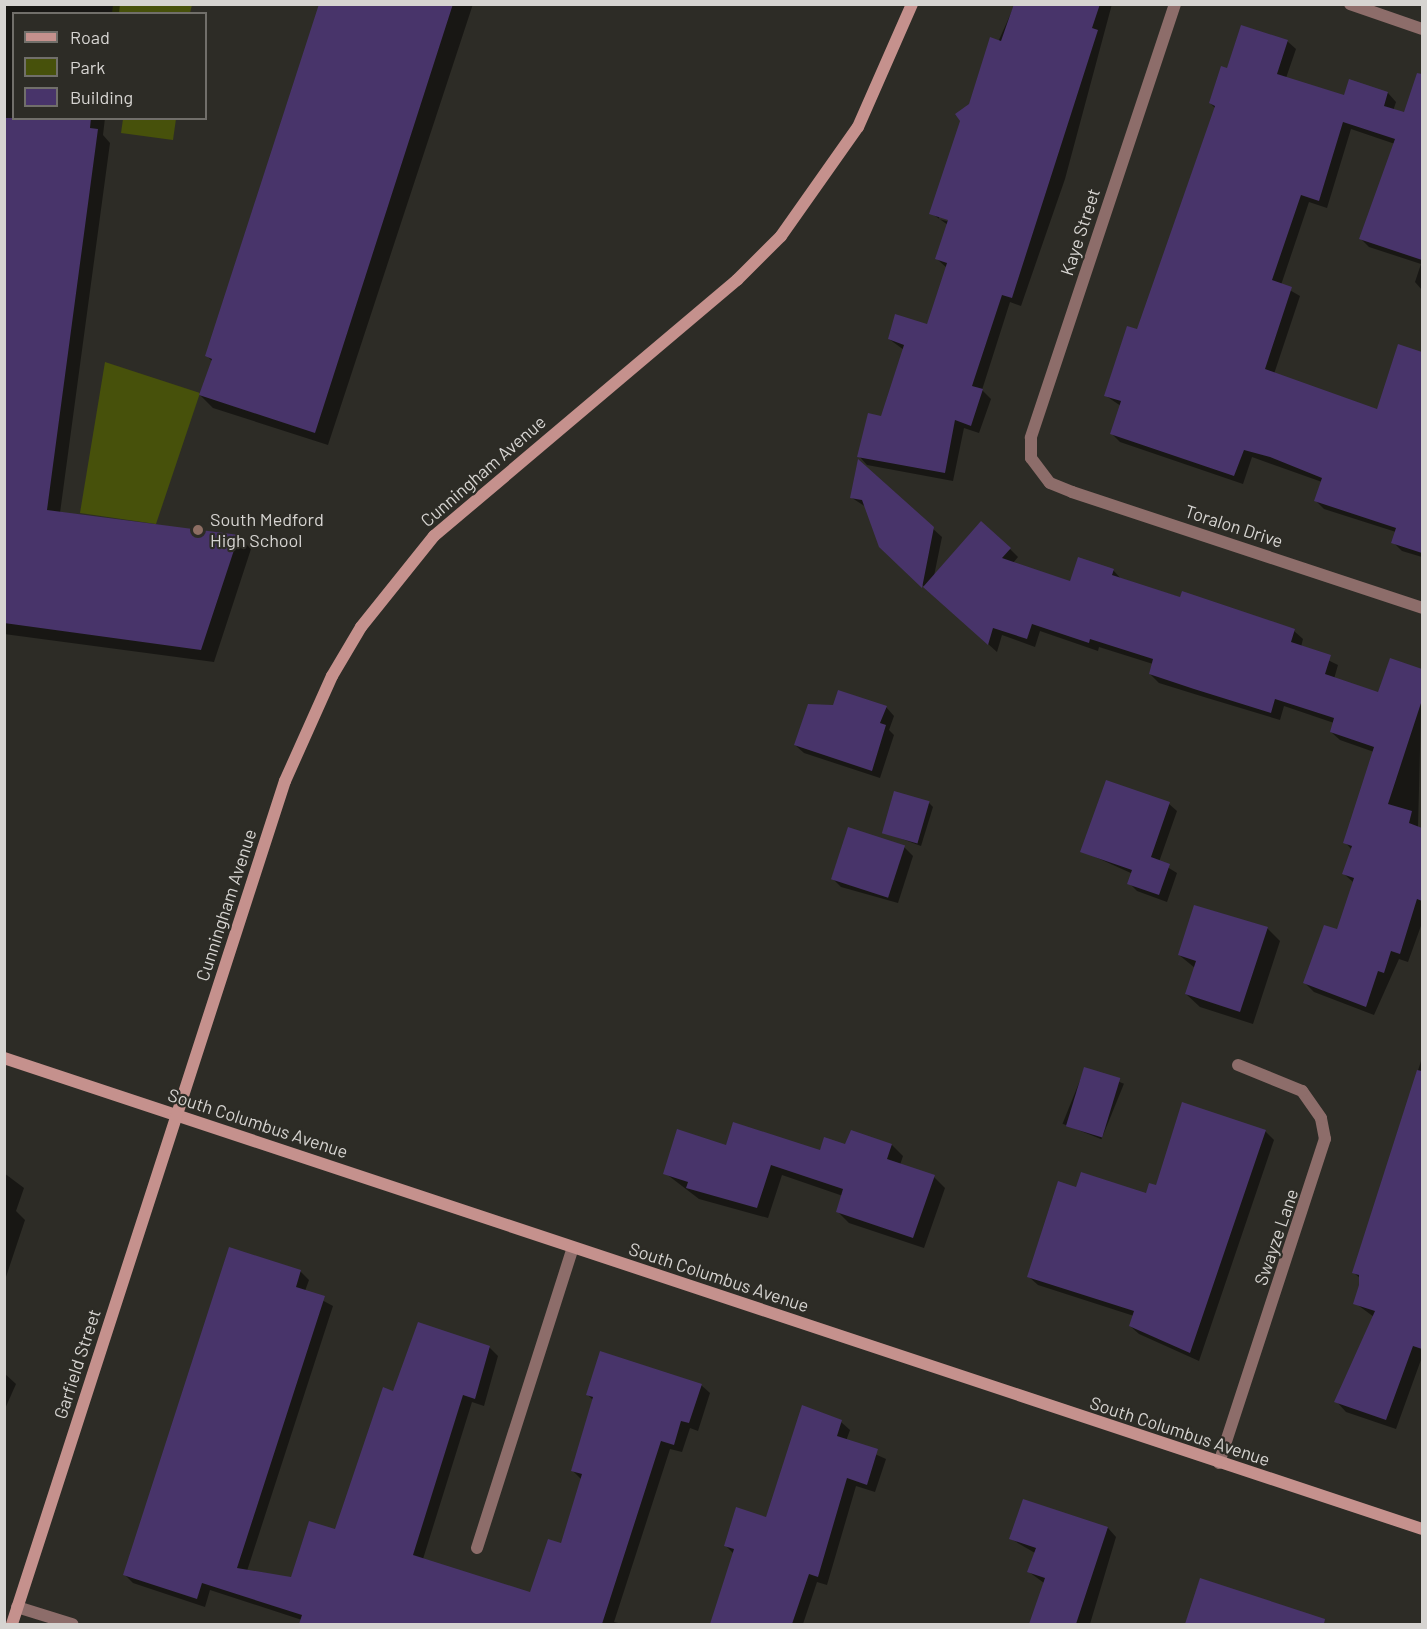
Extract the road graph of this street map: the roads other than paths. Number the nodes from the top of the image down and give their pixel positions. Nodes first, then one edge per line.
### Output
1 (912, 4) edge
2 (1175, 4) edge
3 (1350, 4) edge
4 (1422, 29) edge
5 (1038, 471) joint
6 (1422, 608) edge
7 (4, 1058) edge
8 (1238, 1065) dead end
9 (177, 1115) junction
10 (573, 1248) junction
11 (1219, 1463) junction
12 (1422, 1529) edge
13 (477, 1548) dead end
14 (17, 1607) junction
15 (12, 1624) edge
16 (72, 1624) edge

1 - 9 main road, Cunningham Avenue
2 - 5 street, Kaye Street
3 - 4 street
5 - 6 street, Toralon Drive
7 - 9 main road, South Columbus Avenue
8 - 11 street, Swayze Lane
9 - 10 main road, South Columbus Avenue
9 - 14 main road, Garfield Street
10 - 11 main road, South Columbus Avenue
10 - 13 street
11 - 12 main road, South Columbus Avenue
14 - 15 main road, Garfield Street
14 - 16 street

